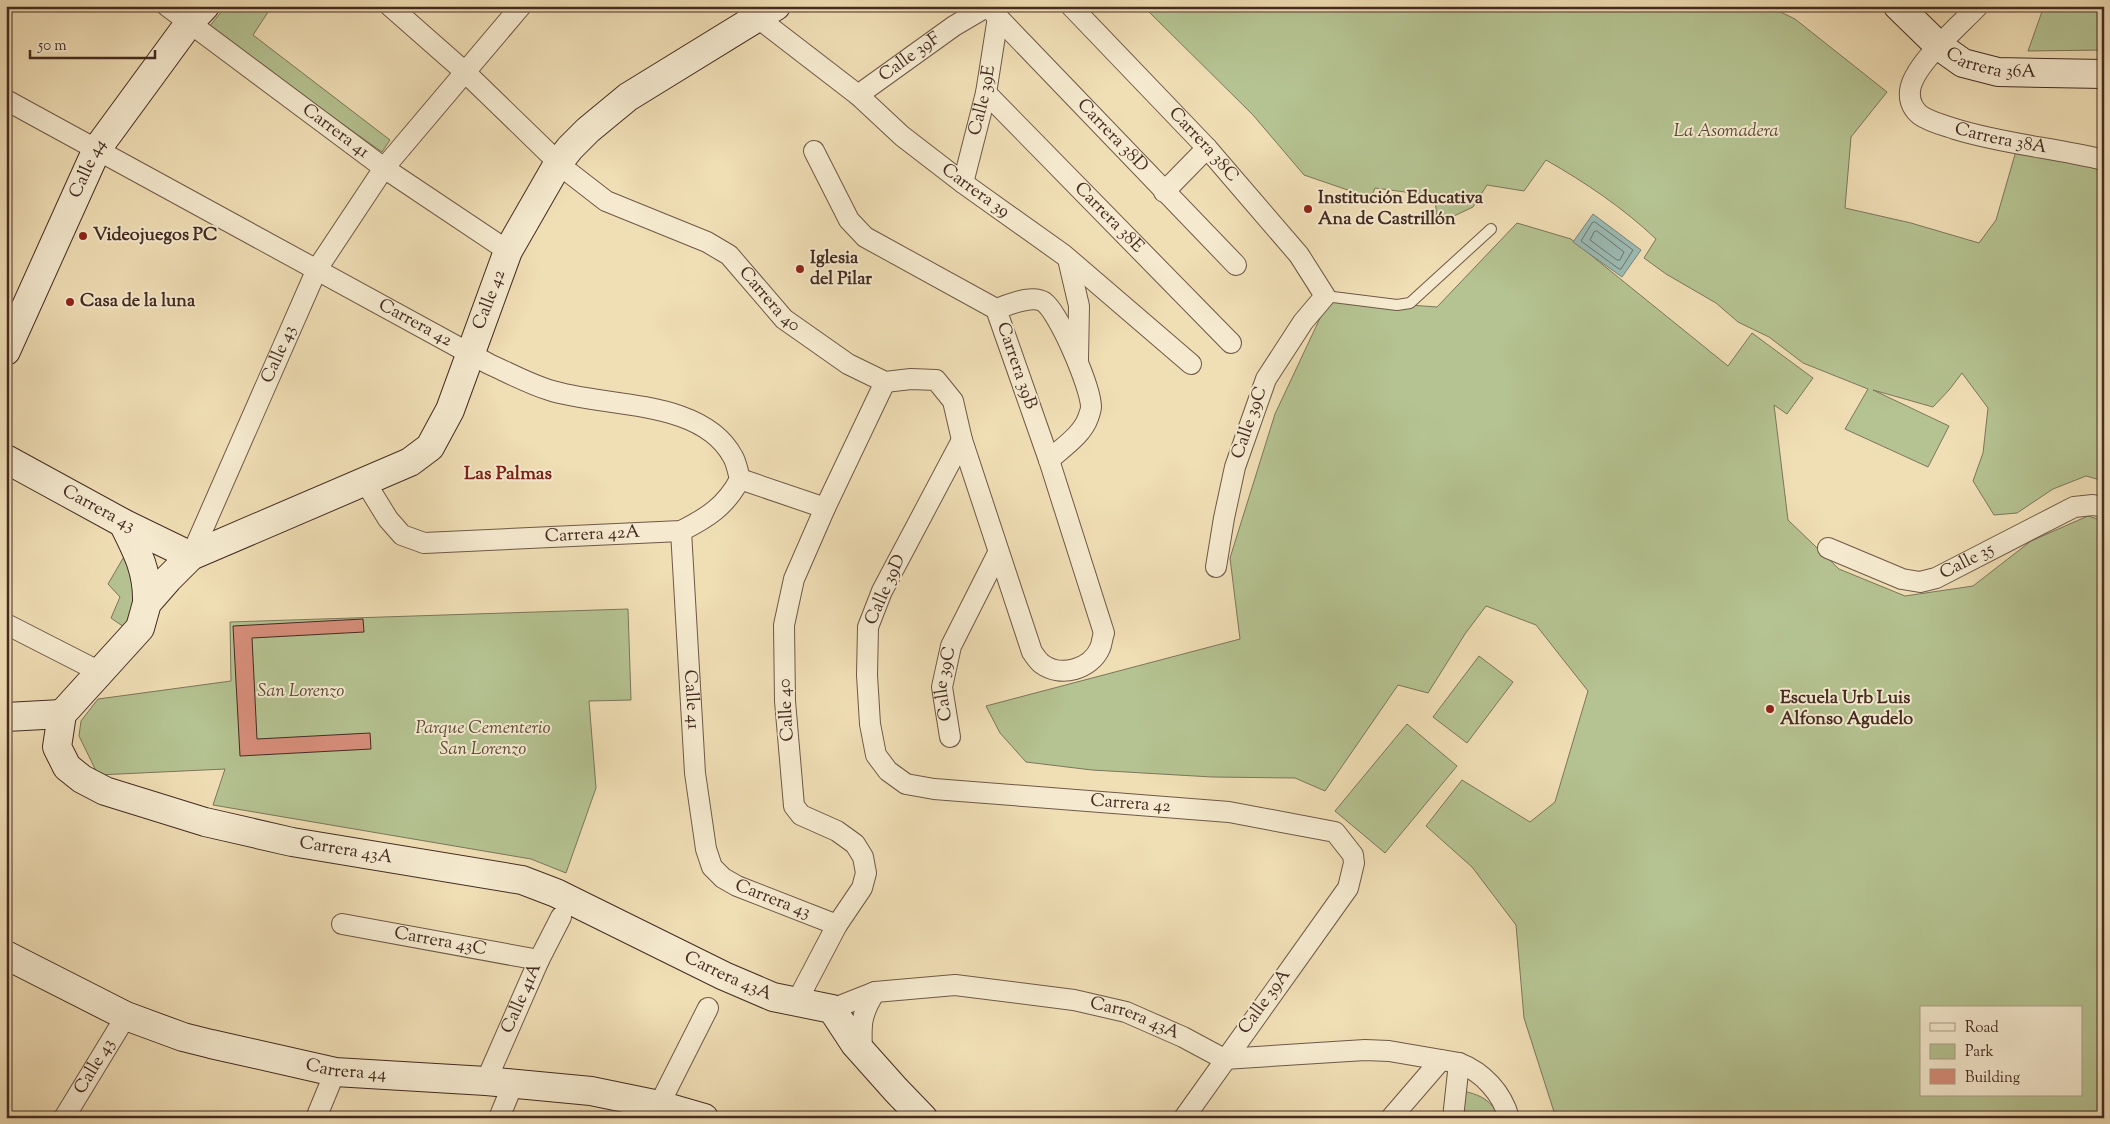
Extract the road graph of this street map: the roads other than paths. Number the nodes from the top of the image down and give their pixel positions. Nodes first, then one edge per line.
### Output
1 (167, 6) edge
2 (390, 6) edge
3 (521, 6) edge
4 (1070, 6) edge
5 (1898, 6) edge
6 (1978, 6) edge
7 (991, 10) edge
8 (766, 12) edge
9 (197, 14) edge
10 (1939, 46) junction
11 (465, 72) junction
12 (2104, 74) edge
13 (986, 94) junction
14 (858, 95) junction
15 (6, 100) edge
16 (1207, 148) junction
17 (98, 149) junction
18 (814, 151) dead end
19 (2104, 160) edge
20 (559, 162) junction
21 (384, 168) junction
22 (963, 183) junction
23 (1164, 192) junction
24 (1490, 229) dead end
25 (508, 251) junction
26 (1068, 259) junction
27 (1236, 265) dead end
28 (317, 269) junction
29 (1326, 296) junction
30 (996, 309) junction
31 (1230, 343) dead end
32 (6, 351) edge
33 (470, 353) junction
34 (1078, 361) junction
35 (1191, 364) dead end
36 (885, 382) junction
37 (962, 440) junction
38 (6, 459) edge
39 (1049, 460) junction
40 (364, 480) junction
41 (740, 480) junction
42 (2104, 507) edge
43 (825, 508) junction
44 (123, 523) junction
45 (681, 531) junction
46 (1828, 548) dead end
47 (998, 553) junction
48 (192, 556) junction
49 (1216, 567) dead end
50 (147, 603) junction
51 (6, 624) edge
52 (100, 672) junction
53 (62, 714) junction
54 (6, 717) edge
55 (950, 737) dead end
56 (876, 755) joint
57 (712, 867) joint
58 (1348, 888) joint
59 (561, 917) dead end
60 (342, 924) dead end
61 (837, 925) junction
62 (6, 955) edge
63 (539, 960) junction
64 (874, 992) junction
65 (796, 1003) junction
66 (708, 1008) dead end
67 (832, 1009) junction
68 (126, 1016) junction
69 (862, 1052) junction
70 (1224, 1059) junction
71 (1450, 1062) junction
72 (335, 1072) junction
73 (486, 1081) junction
74 (513, 1084) junction
75 (656, 1111) edge
76 (64, 1118) edge
77 (316, 1118) edge
78 (499, 1118) edge
79 (704, 1118) edge
80 (923, 1118) edge
81 (1184, 1118) edge
82 (1391, 1118) edge
83 (1453, 1118) edge
84 (1509, 1118) edge

1 - 9 street, Carrera 41
2 - 11 street, Carrera 40
3 - 11 street, Calle 43
4 - 16 street, Carrera 38C
5 - 10 street, Carrera 36A
6 - 10 street
7 - 13 street, Calle 39E
7 - 14 street, Calle 39F
7 - 23 street, Carrera 38D
8 - 14 street, Carrera 39
8 - 20 street, Calle 42
9 - 17 street, Calle 44
9 - 21 street, Carrera 41
10 - 12 street, Carrera 36A
10 - 19 street, Carrera 38A
11 - 20 street, Carrera 40
11 - 21 street, Calle 43
13 - 22 street, Calle 39E
13 - 31 street, Carrera 38E
14 - 22 street, Carrera 39
15 - 17 street, Carrera 42
16 - 23 street
16 - 29 street, Carrera 38C
17 - 28 street, Carrera 42
17 - 32 street, Calle 44
18 - 30 street, Carrera 39B
20 - 25 street, Calle 42
20 - 36 street, Carrera 40
21 - 25 street, Carrera 41
21 - 28 street, Calle 43
22 - 26 street, Carrera 39
23 - 27 street, Carrera 38D
24 - 29 lane
25 - 33 street, Calle 42
26 - 34 street
26 - 35 street, Carrera 39
28 - 33 street, Carrera 42
28 - 48 street, Calle 43
29 - 49 street, Calle 39C
30 - 34 street
30 - 39 street, Carrera 39B
33 - 40 street, Calle 42
33 - 41 street, Carrera 42
34 - 39 street
36 - 37 street
36 - 43 street, Calle 40
37 - 47 street
37 - 56 street, Calle 39D
38 - 44 street, Carrera 43
39 - 47 street, Carrera 39B
40 - 45 street, Carrera 42A
40 - 48 street, Calle 42
41 - 43 street
41 - 45 street, Carrera 42A
42 - 46 street, Calle 35
43 - 61 street, Calle 40
44 - 48 street, Carrera 43
44 - 50 street
45 - 57 street, Calle 41
47 - 55 street, Calle 39C
48 - 50 street, Calle 43
50 - 52 street, Calle 43
51 - 52 street
52 - 53 street, Calle 43
53 - 54 street
53 - 65 street, Carrera 43A
56 - 58 street, Carrera 42
57 - 61 street, Carrera 43
58 - 70 street, Calle 39A
59 - 63 street, Calle 41A
60 - 63 street, Carrera 43C
61 - 65 street, Calle 40
62 - 68 street, Carrera 44
63 - 73 street, Calle 41A
64 - 67 street, Carrera 43A
64 - 69 street
64 - 70 street, Carrera 43A
65 - 67 street, Carrera 43A
66 - 75 street
67 - 69 street
68 - 72 street, Carrera 44
68 - 76 street, Calle 43
69 - 80 street
70 - 71 street
70 - 81 street, Calle 39A
71 - 82 street
71 - 83 street
71 - 84 street
72 - 73 street, Carrera 44
72 - 77 street
73 - 74 street, Carrera 44
74 - 75 street, Carrera 44
74 - 78 street
75 - 79 street, Carrera 44

